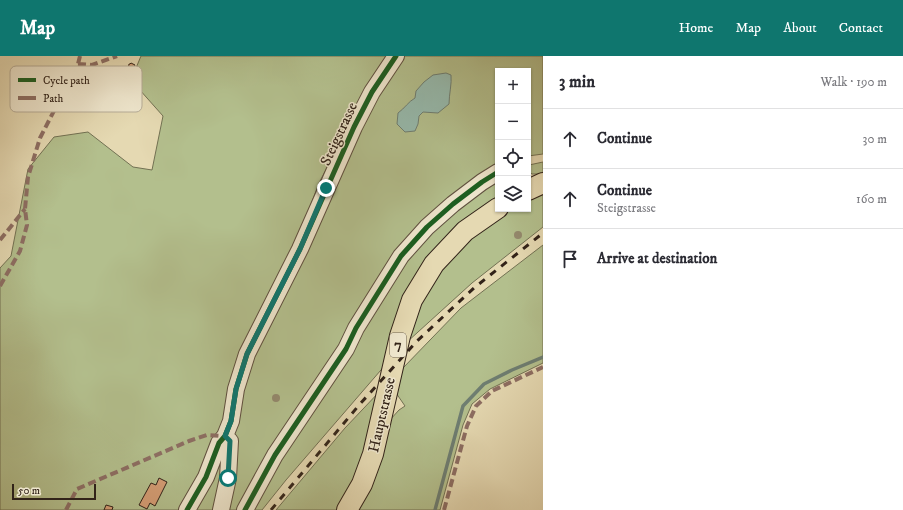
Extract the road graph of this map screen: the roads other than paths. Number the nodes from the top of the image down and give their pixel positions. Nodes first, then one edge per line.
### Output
1 (396, 56) edge
2 (495, 174) edge
3 (495, 210) edge
4 (225, 436) junction
5 (187, 510) edge
6 (221, 510) edge
7 (245, 510) edge
8 (347, 510) edge

1 - 4 street, Steigstrasse
2 - 7 street
3 - 8 main road, Hauptstrasse / 7
4 - 5 street, Steigstrasse
4 - 6 street

